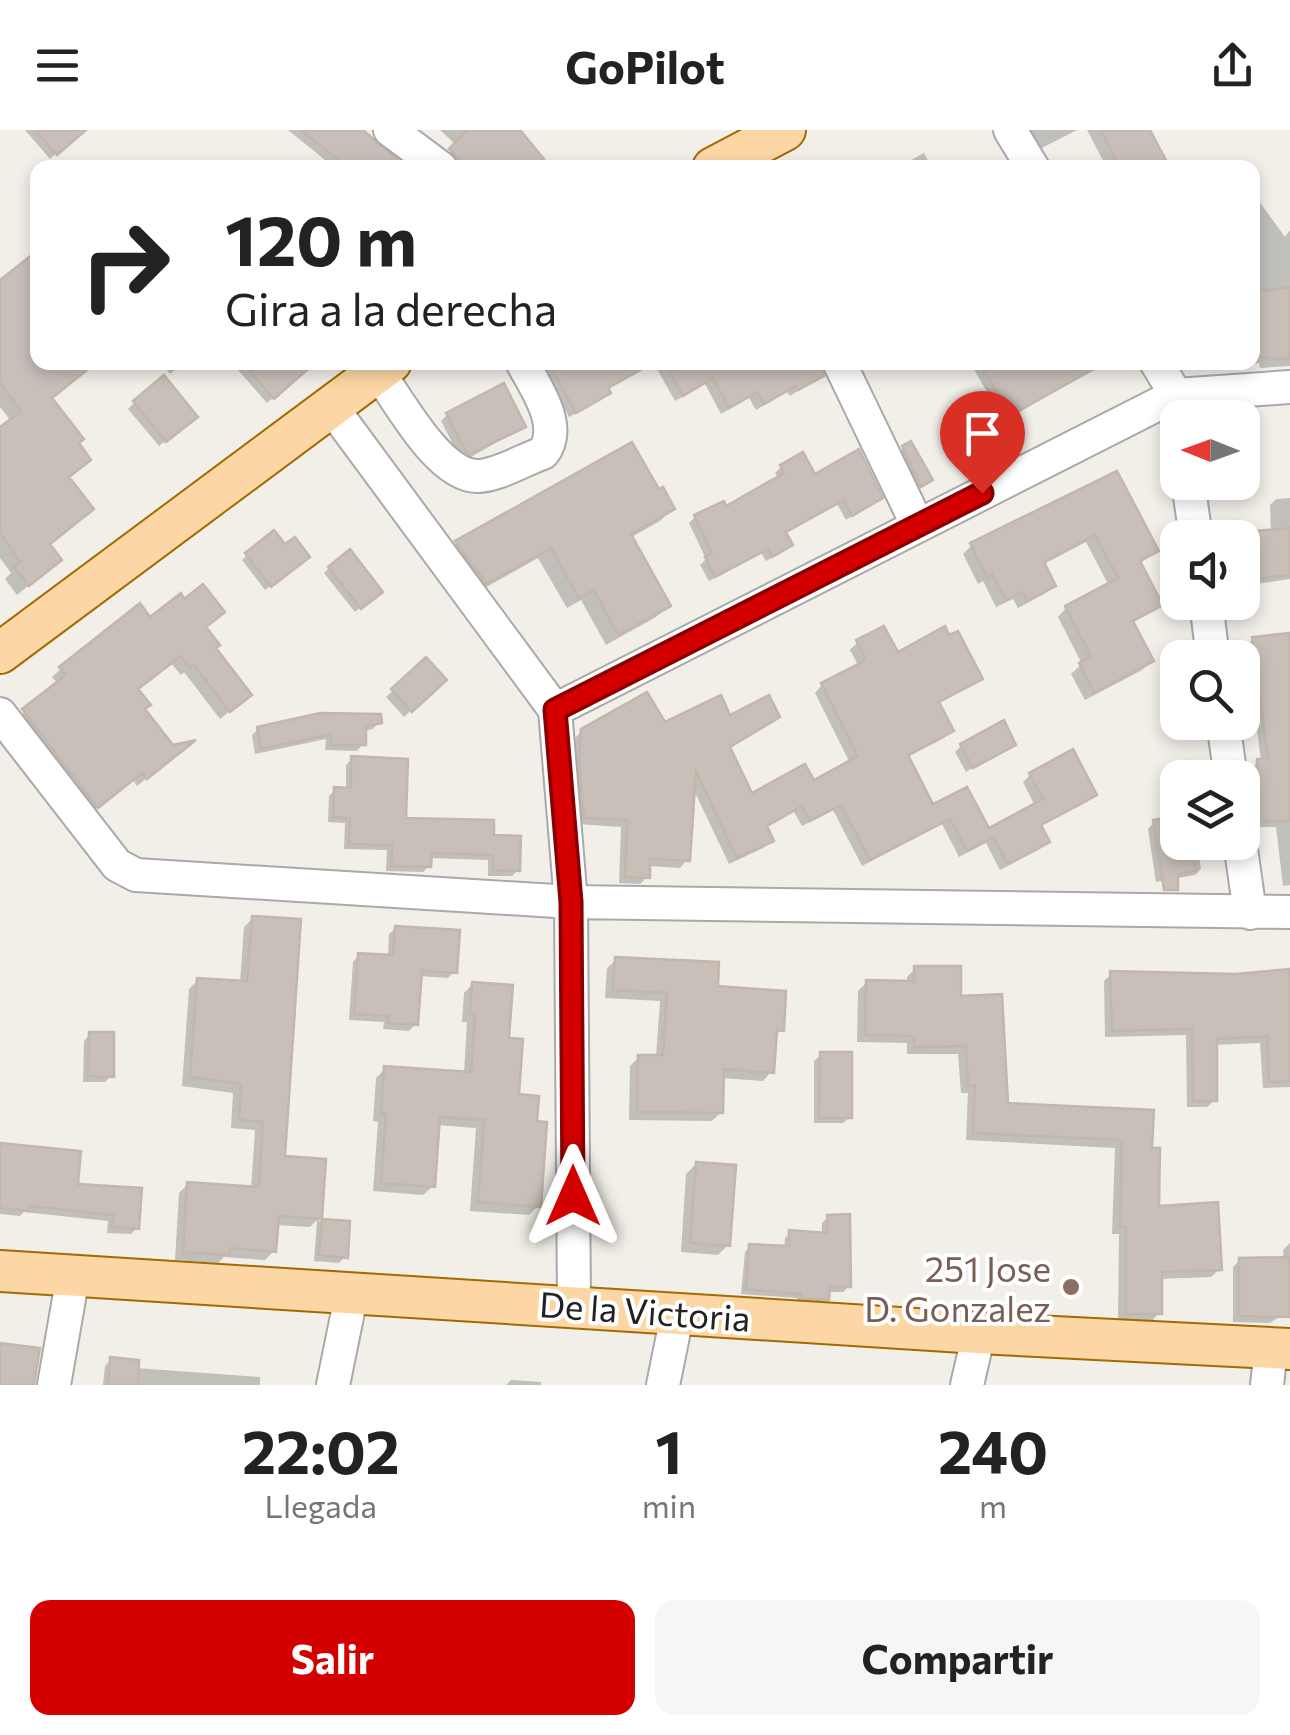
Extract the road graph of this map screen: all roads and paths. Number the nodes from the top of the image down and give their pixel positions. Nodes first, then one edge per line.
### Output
1 (390, 130) edge
2 (785, 130) edge
3 (1010, 130) edge
4 (430, 160) edge
5 (728, 160) edge
6 (1028, 160) edge
7 (380, 370) edge
8 (386, 370) edge
9 (526, 370) edge
10 (842, 370) edge
11 (1160, 370) edge
12 (1290, 387) edge
13 (1174, 400) edge
14 (1213, 400) edge
15 (330, 404) junction
16 (1160, 414) edge
17 (918, 526) junction
18 (0, 653) edge
19 (555, 710) junction
20 (6, 732) edge
21 (1243, 860) edge
22 (571, 902) junction
23 (1290, 912) edge
24 (1250, 913) junction
25 (0, 1271) edge
26 (73, 1276) junction
27 (352, 1292) junction
28 (574, 1306) junction
29 (678, 1312) junction
30 (978, 1333) junction
31 (1276, 1361) edge
32 (54, 1385) edge
33 (333, 1385) edge
34 (664, 1385) edge
35 (967, 1385) edge

1 - 4 street
2 - 5 main road
3 - 6 street
7 - 15 main road
8 - 9 street
10 - 17 street
11 - 13 street
12 - 14 street
15 - 18 main road
15 - 19 street
16 - 17 street
17 - 19 street
19 - 22 street
20 - 22 street
21 - 24 street
22 - 24 street
22 - 28 street
23 - 24 street
25 - 26 main road, De la Victoria
26 - 27 main road, De la Victoria
26 - 32 street
27 - 28 main road, De la Victoria
27 - 33 street
28 - 29 main road, De la Victoria
29 - 30 main road, De la Victoria
29 - 34 street
30 - 31 main road, De la Victoria
30 - 35 street

